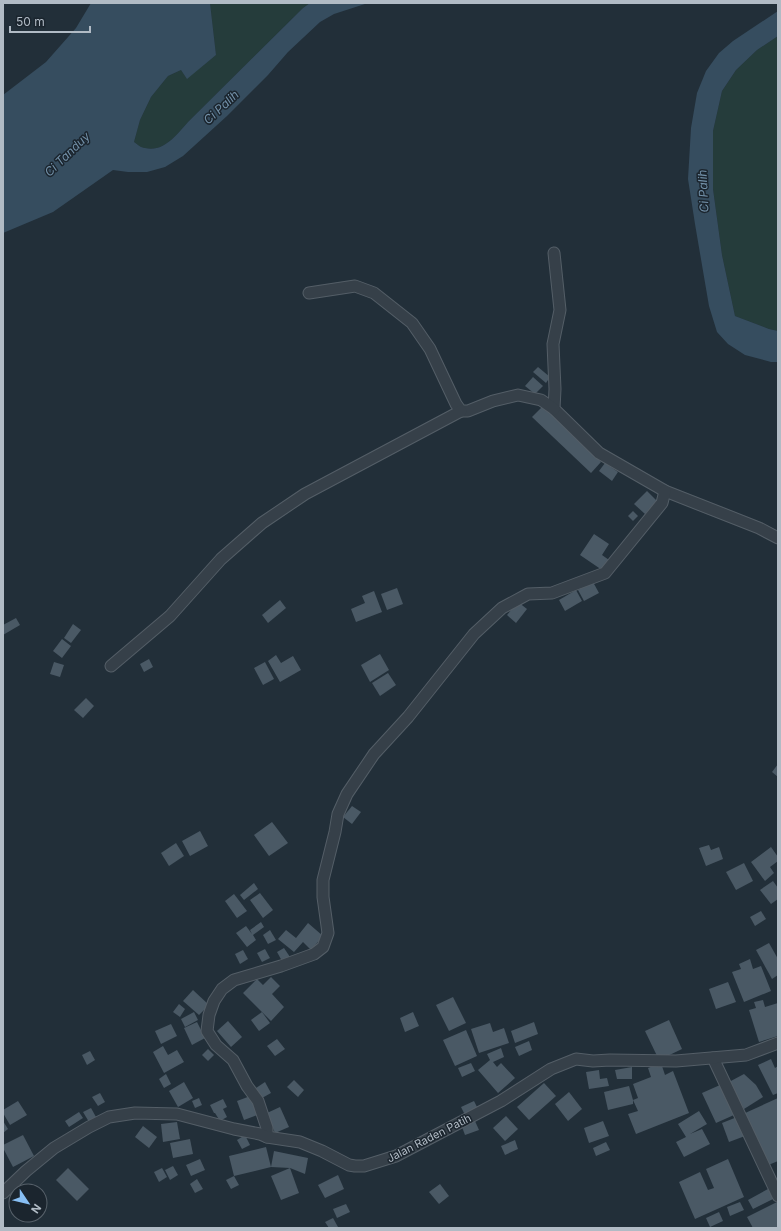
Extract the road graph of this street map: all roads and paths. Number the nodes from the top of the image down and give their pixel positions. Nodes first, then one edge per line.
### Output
1 (554, 253) dead end
2 (309, 293) dead end
3 (554, 409) junction
4 (461, 411) junction
5 (665, 491) junction
6 (778, 538) edge
7 (111, 666) dead end
8 (778, 1043) edge
9 (713, 1058) junction
10 (267, 1137) junction
11 (3, 1193) edge
12 (778, 1196) edge

1 - 3 street
2 - 4 street
3 - 4 street
3 - 5 street
4 - 7 street
5 - 6 street
5 - 10 street
8 - 9 street, Jalan Raden Patih
9 - 10 street, Jalan Raden Patih
9 - 12 street
10 - 11 street, Jalan Raden Patih

